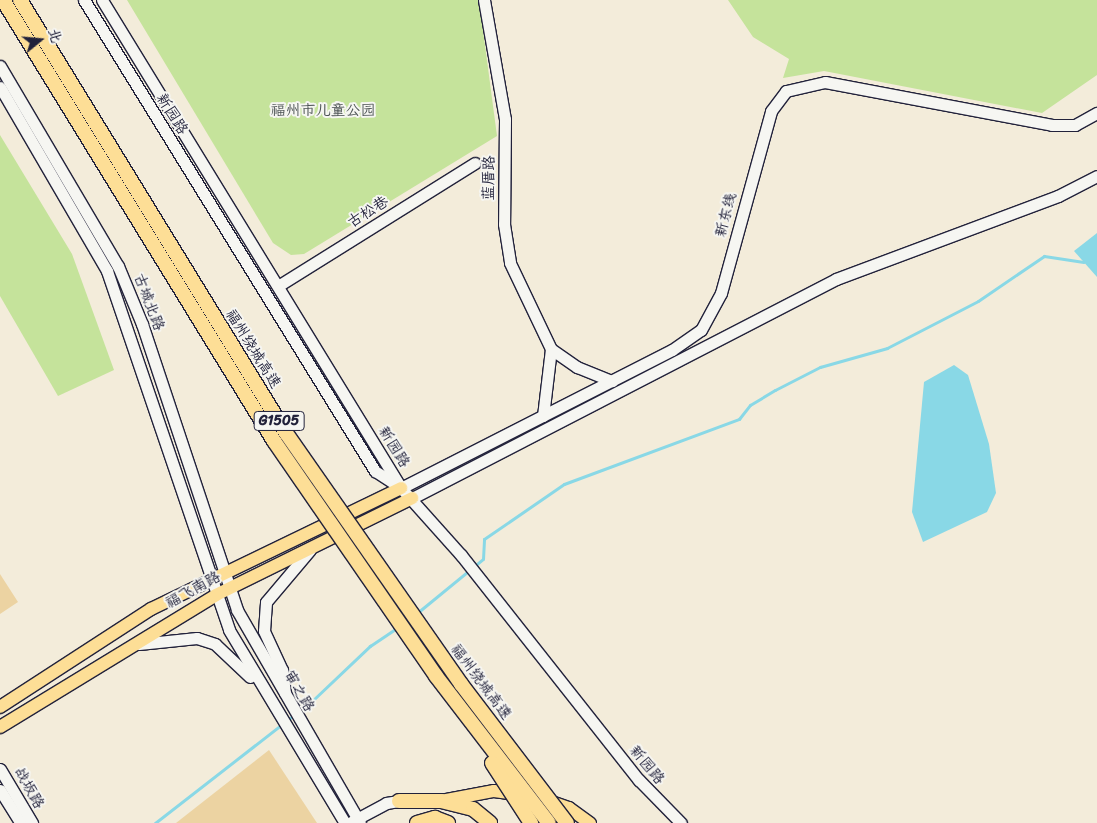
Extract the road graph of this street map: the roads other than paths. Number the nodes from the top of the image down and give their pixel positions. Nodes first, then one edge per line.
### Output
1 (3, 0) edge
2 (20, 0) edge
3 (84, 0) edge
4 (102, 0) edge
5 (484, 0) edge
6 (0, 66) edge
7 (0, 87) edge
8 (1097, 113) edge
9 (475, 163) dead end
10 (1097, 176) edge
11 (278, 286) junction
12 (551, 349) junction
13 (612, 381) junction
14 (543, 416) junction
15 (401, 488) junction
16 (412, 498) junction
17 (312, 547) junction
18 (223, 570) junction
19 (211, 576) junction
20 (229, 588) junction
21 (216, 595) junction
22 (126, 646) junction
23 (436, 676) junction
24 (286, 700) junction
25 (0, 707) edge
26 (276, 707) junction
27 (0, 727) edge
28 (0, 769) edge
29 (0, 790) edge
30 (399, 801) joint
31 (441, 801) junction
32 (356, 821) edge
33 (21, 823) edge
34 (32, 823) edge
35 (345, 823) edge
36 (417, 823) edge
37 (448, 823) edge
38 (490, 823) edge
39 (532, 823) edge
40 (549, 823) edge
41 (567, 823) edge
42 (590, 823) edge
43 (681, 823) edge

1 - 23 highway, 福州绕城高速 / G1505, bridge
2 - 41 highway, 福州绕城高速 / G1505, bridge
3 - 15 main road, 新园路
4 - 11 main road, 新园路
5 - 12 main road, 蓝厝路
6 - 18 main road, 古城北路
7 - 19 main road, 古城北路
8 - 13 main road, 新东线
9 - 11 main road, 古松巷
10 - 16 main road
11 - 15 main road, 新园路
12 - 13 main road
12 - 14 main road
13 - 14 main road, 新东线
14 - 15 main road, 新东线
15 - 16 main road, 新园路
15 - 18 main road, 福飞南路
16 - 17 main road, 福飞南路
16 - 43 main road, 新园路
17 - 20 main road, 福飞南路
17 - 24 main road
18 - 19 main road, 福飞南路
18 - 20 main road, 审之路
19 - 21 main road, 审之路
19 - 25 main road, 福飞南路
20 - 21 main road, 福飞南路
20 - 24 main road, 审之路
21 - 22 main road, 福飞南路
21 - 26 main road, 审之路
22 - 26 main road
22 - 27 main road, 福飞南路
23 - 39 highway, bridge
23 - 40 highway, 福州绕城高速 / G1505, bridge
24 - 32 main road, 审之路
26 - 35 main road, 审之路
28 - 34 main road, 战坂路
29 - 33 main road, 战坂路
30 - 31 highway
30 - 32 main road
31 - 38 highway
31 - 42 main road
36 - 37 highway

